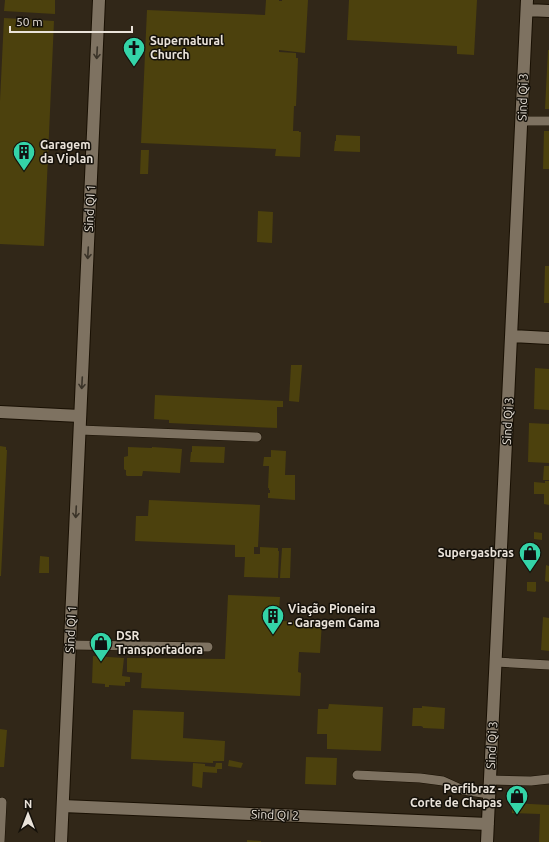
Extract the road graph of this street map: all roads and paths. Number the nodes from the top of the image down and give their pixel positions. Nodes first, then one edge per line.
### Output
1 (99, 0) edge
2 (527, 5) edge
3 (549, 11) edge
4 (522, 121) junction
5 (549, 121) edge
6 (512, 336) junction
7 (549, 338) edge
8 (0, 412) edge
9 (80, 416) junction
10 (80, 430) junction
11 (257, 438) dead end
12 (70, 645) junction
13 (208, 648) dead end
14 (496, 662) junction
15 (549, 665) edge
16 (357, 775) dead end
17 (549, 779) edge
18 (490, 780) junction
19 (489, 794) junction
20 (2, 802) dead end
21 (63, 806) junction
22 (488, 824) junction
23 (0, 842) edge
24 (61, 842) edge
25 (487, 842) edge

1 -> 9 street, Sind QI 1
2 - 3 street
2 - 4 street, Sind Qi 3
4 - 5 lane
4 - 6 street, Sind Qi 3
6 - 7 street
6 - 14 street, Sind Qi 3
8 - 9 street
9 - 10 street, Sind QI 1
10 - 11 lane
10 -> 12 street, Sind QI 1
12 - 13 lane
12 - 21 street, Sind QI 1
14 - 15 lane
14 - 18 street, Sind Qi 3
16 - 19 lane
17 - 18 lane
18 - 19 street, Sind Qi 3
19 - 22 street, Sind Qi 3
20 - 23 lane
21 - 22 street, Sind QI 2
21 - 24 street, Sind QI 1
22 - 25 street, Sind Qi 3

